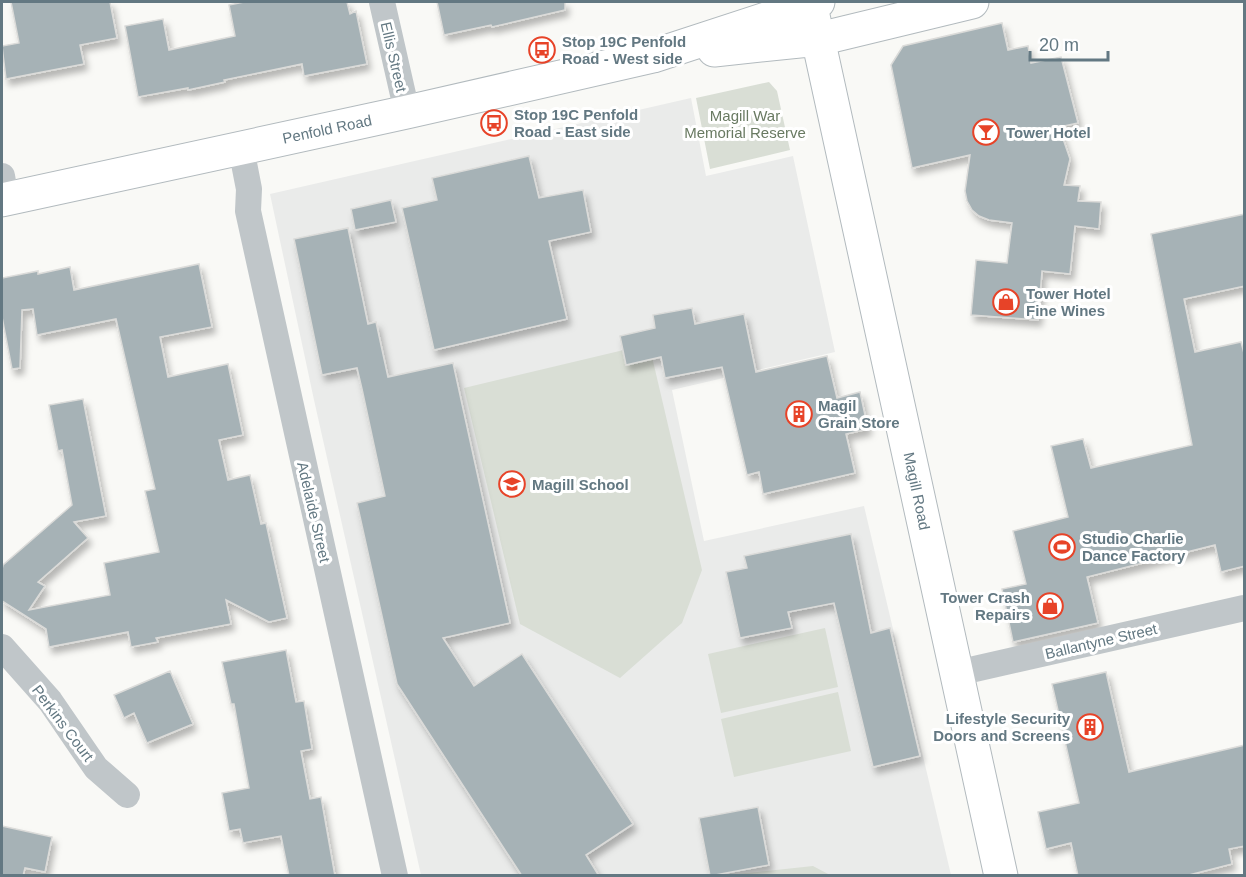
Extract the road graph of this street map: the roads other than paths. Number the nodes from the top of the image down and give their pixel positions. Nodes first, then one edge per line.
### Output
1 (382, 2) edge
2 (813, 2) edge
3 (972, 2) edge
4 (819, 39) junction
5 (653, 56) junction
6 (407, 112) junction
7 (241, 148) junction
8 (3, 192) edge
9 (1245, 608) edge
10 (2, 647) edge
11 (957, 673) junction
12 (127, 795) dead end
13 (395, 876) edge
14 (1001, 876) edge

1 - 6 street, Ellis Street
2 - 4 main road, Magill Road
2 - 5 main road, Penfold Road
3 - 4 main road, Penfold Road
4 - 5 main road, Penfold Road
4 - 11 main road, Magill Road
5 - 6 main road, Penfold Road
6 - 7 main road, Penfold Road
7 - 8 main road, Penfold Road
7 - 13 street, Adelaide Street
9 - 11 street, Ballantyne Street
10 - 12 street, Perkins Court
11 - 14 main road, Magill Road

